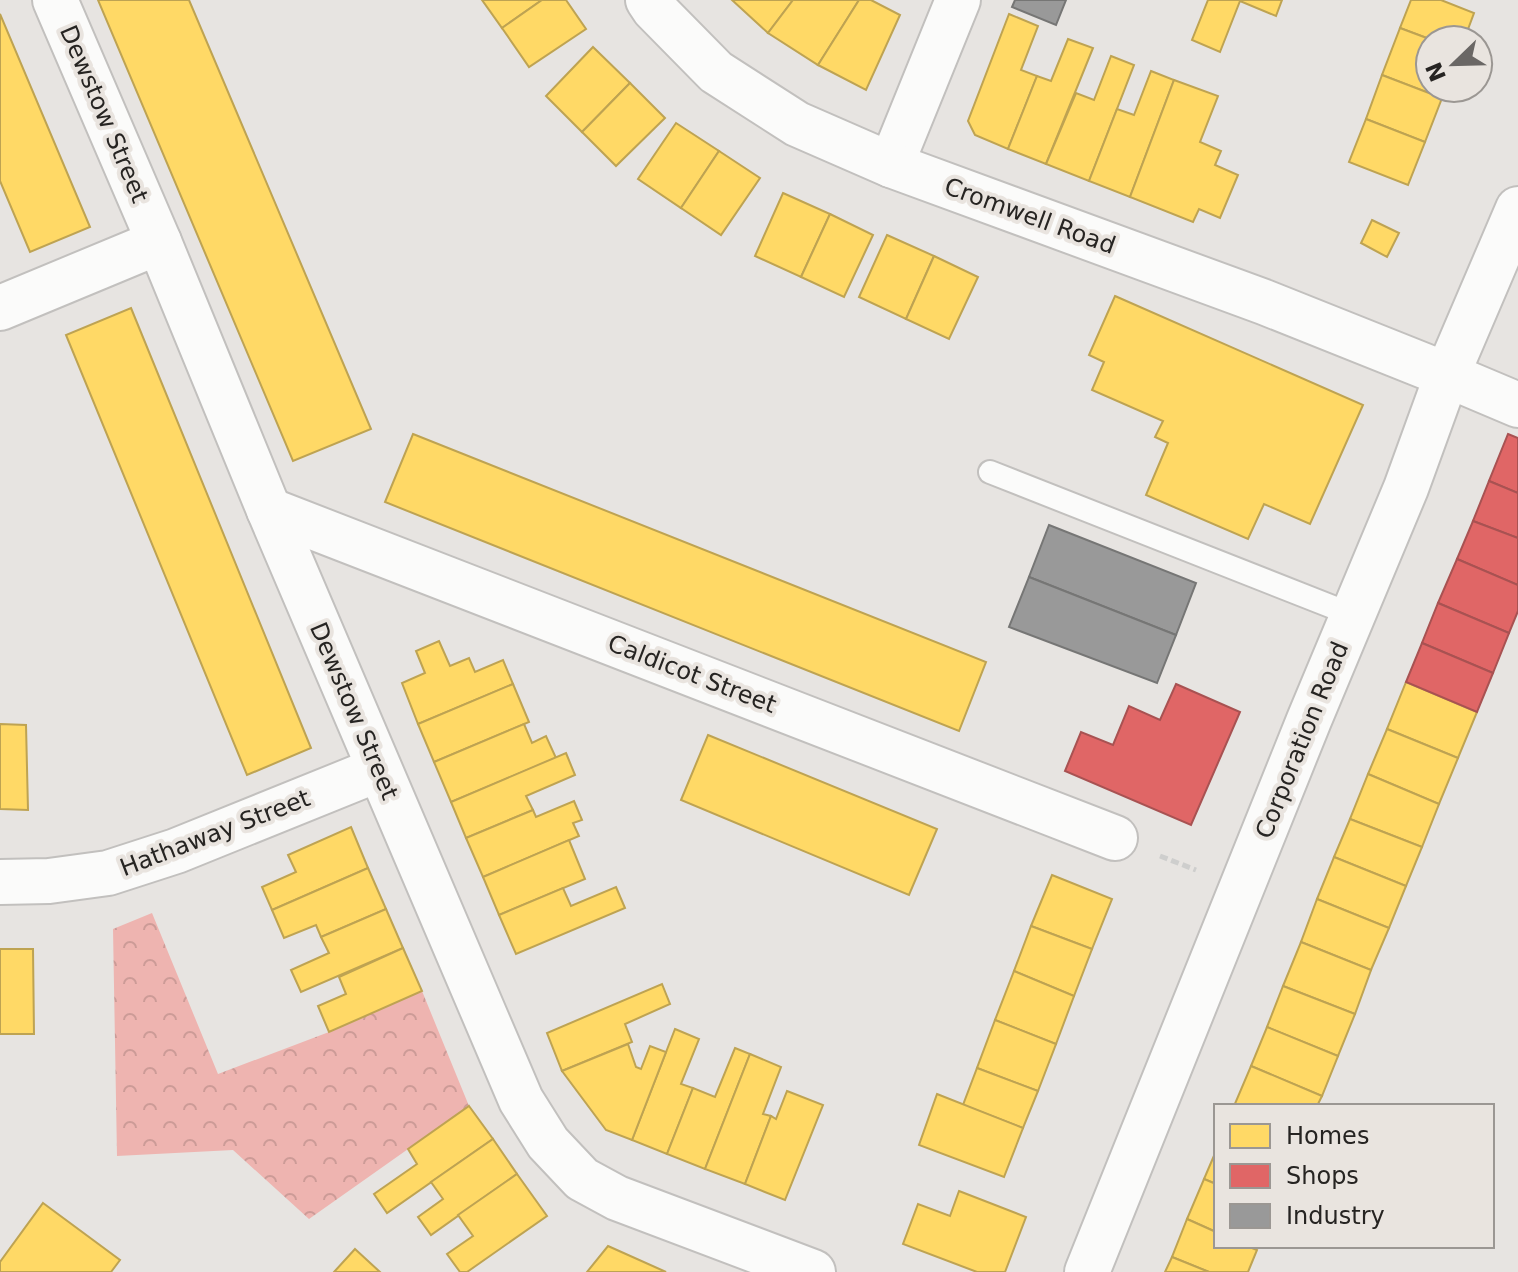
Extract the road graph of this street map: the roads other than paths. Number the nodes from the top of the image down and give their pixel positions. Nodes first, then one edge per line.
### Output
1 (55, 0) edge
2 (648, 0) edge
3 (958, 0) edge
4 (891, 165) junction
5 (1518, 209) edge
6 (159, 242) junction
7 (0, 308) edge
8 (1447, 375) junction
9 (1518, 405) edge
10 (990, 472) dead end
11 (269, 510) junction
12 (1353, 615) junction
13 (379, 769) junction
14 (1115, 838) road end
15 (0, 882) edge
16 (813, 1272) edge
17 (1087, 1272) edge

1 - 6 street, Dewstow Street
2 - 4 street, Cromwell Road
3 - 4 street
4 - 8 street, Cromwell Road
5 - 8 street, Corporation Road
6 - 7 street
6 - 11 street, Dewstow Street
8 - 9 street, Cromwell Road
8 - 12 street, Corporation Road
10 - 12 lane
11 - 13 street, Dewstow Street
11 - 14 street, Caldicot Street
12 - 17 street, Corporation Road
13 - 15 street, Hathaway Street
13 - 16 street, Dewstow Street

